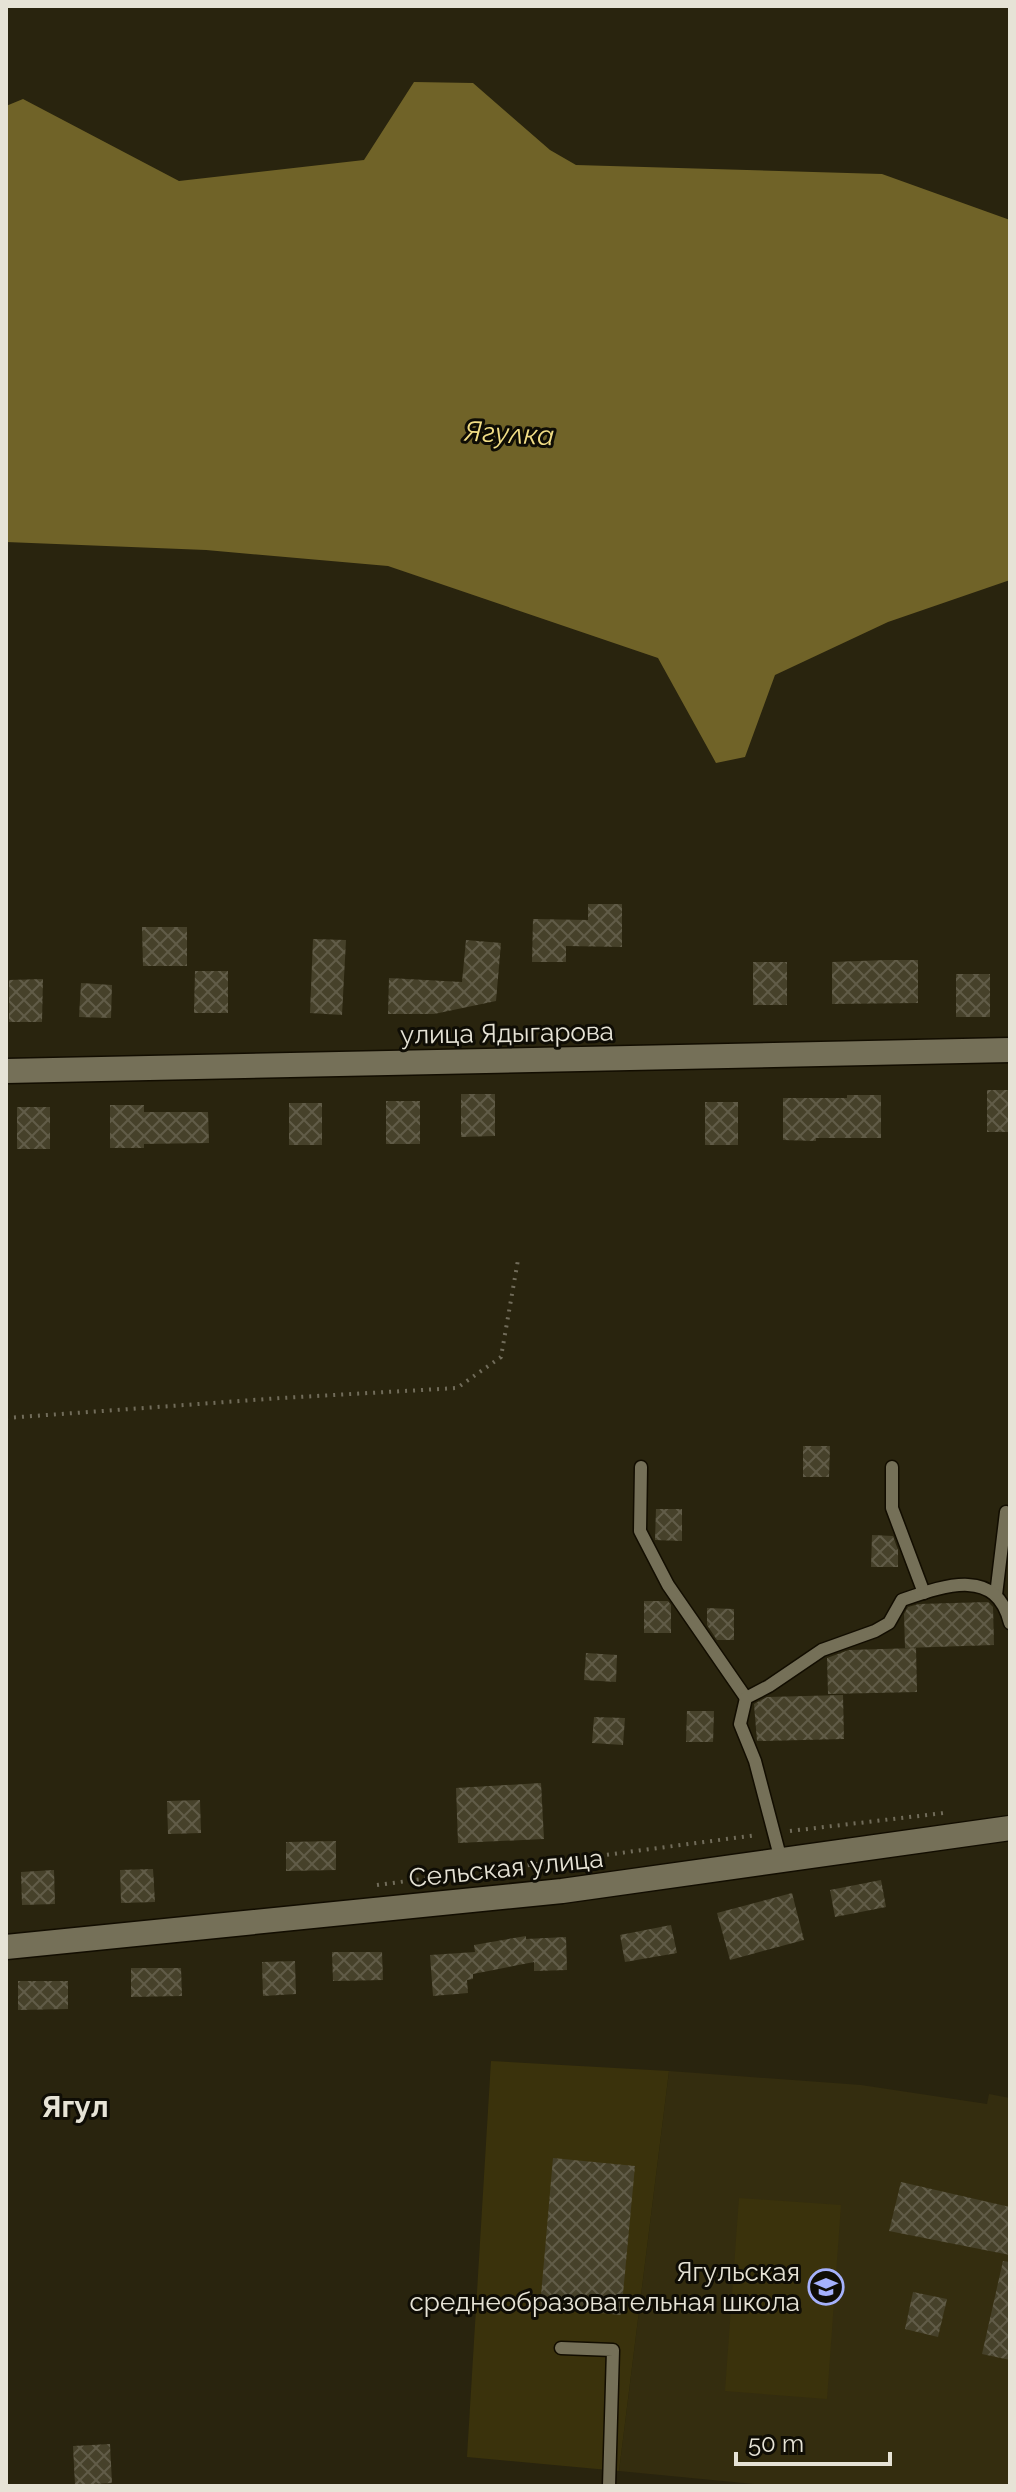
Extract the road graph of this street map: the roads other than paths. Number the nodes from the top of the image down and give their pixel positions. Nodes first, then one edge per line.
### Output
1 (1010, 1050) edge
2 (6, 1071) edge
3 (641, 1467) dead end
4 (892, 1467) dead end
5 (1006, 1512) dead end
6 (924, 1593) junction
7 (996, 1595) junction
8 (1010, 1623) edge
9 (746, 1698) junction
10 (1010, 1828) edge
11 (781, 1860) junction
12 (6, 1947) edge
13 (561, 2348) dead end
14 (609, 2486) edge

1 - 2 street, улица Ядыгарова
3 - 9 lane
4 - 6 lane
5 - 7 lane
6 - 7 lane
6 - 9 lane
7 - 8 lane
9 - 11 lane
10 - 11 street, Сельская улица
11 - 12 street, Сельская улица
13 - 14 lane

